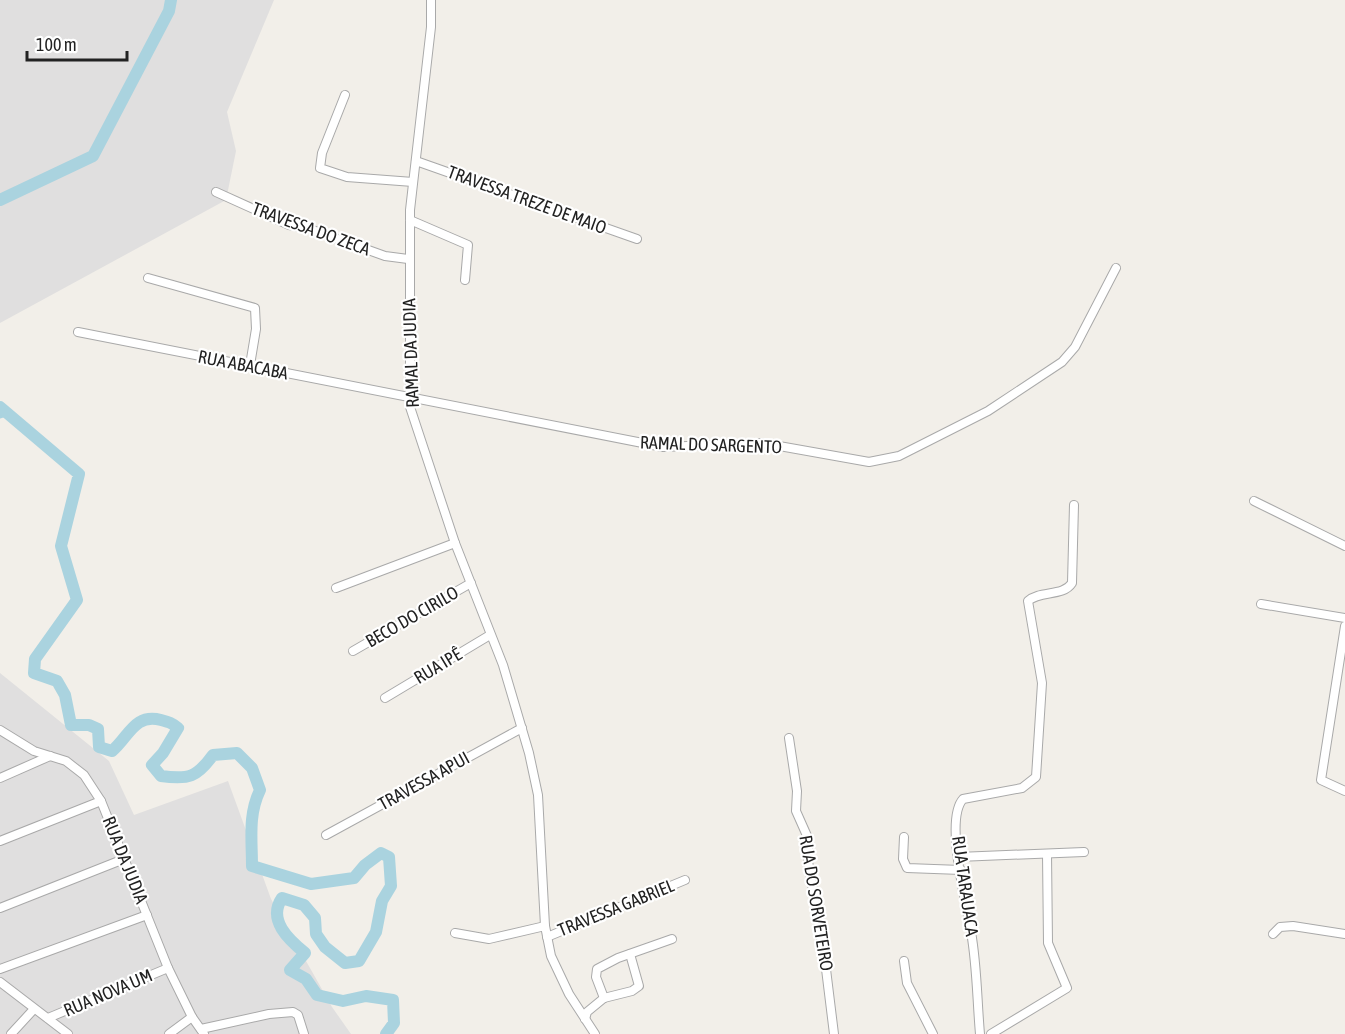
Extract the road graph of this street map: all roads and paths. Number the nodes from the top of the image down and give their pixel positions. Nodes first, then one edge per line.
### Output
1 (431, 0) edge
2 (345, 95) dead end
3 (416, 161) junction
4 (413, 182) junction
5 (216, 192) dead end
6 (410, 220) junction
7 (637, 239) dead end
8 (408, 259) junction
9 (1116, 268) dead end
10 (148, 278) dead end
11 (465, 280) dead end
12 (78, 332) dead end
13 (250, 365) junction
14 (409, 396) junction
15 (1254, 501) dead end
16 (1074, 505) dead end
17 (455, 543) junction
18 (1345, 546) edge
19 (471, 583) junction
20 (336, 588) dead end
21 (1261, 604) dead end
22 (1345, 618) edge
23 (1345, 626) edge
24 (490, 635) junction
25 (353, 651) dead end
26 (386, 698) dead end
27 (522, 728) junction
28 (0, 730) edge
29 (789, 738) dead end
30 (50, 756) junction
31 (0, 778) edge
32 (1345, 790) edge
33 (101, 801) junction
34 (326, 835) dead end
35 (904, 837) dead end
36 (0, 841) edge
37 (1084, 852) dead end
38 (1047, 854) junction
39 (958, 857) junction
40 (124, 859) junction
41 (961, 870) junction
42 (685, 880) dead end
43 (0, 908) edge
44 (147, 915) junction
45 (545, 926) junction
46 (455, 933) dead end
47 (1345, 933) edge
48 (1273, 934) dead end
49 (547, 937) junction
50 (672, 939) dead end
51 (630, 954) junction
52 (904, 961) dead end
53 (168, 968) junction
54 (0, 969) edge
55 (0, 982) edge
56 (604, 998) junction
57 (34, 1009) junction
58 (192, 1017) junction
59 (48, 1018) junction
60 (585, 1019) junction
61 (203, 1031) edge
62 (168, 1033) edge
63 (11, 1034) edge
64 (68, 1034) edge
65 (304, 1034) edge
66 (595, 1034) edge
67 (834, 1034) edge
68 (933, 1034) edge
69 (980, 1034) edge
70 (991, 1034) edge

1 - 3 street, RAMAL DA JUDIA
2 - 4 street
3 - 4 street, RAMAL DA JUDIA
3 - 7 street, TRAVESSA TREZE DE MAIO
4 - 6 street, RAMAL DA JUDIA
5 - 8 street, TRAVESSA DO ZECA
6 - 8 street, RAMAL DA JUDIA
6 - 11 street
8 - 14 street, RAMAL DA JUDIA
9 - 14 street, RAMAL DO SARGENTO
10 - 13 street
12 - 13 street, RUA ABACABA
13 - 14 street, RUA ABACABA
14 - 17 street, RAMAL DA JUDIA
15 - 18 street
16 - 39 street, RUA TARAUACA
17 - 19 street, RAMAL DA JUDIA
17 - 20 street
19 - 24 street, RAMAL DA JUDIA
19 - 25 street, BECO DO CIRILO
21 - 22 street
23 - 32 street
24 - 26 street, RUA IPÊ
24 - 27 street, RAMAL DA JUDIA
27 - 34 street, TRAVESSA APUI
27 - 45 street, RAMAL DA JUDIA
28 - 30 street, RUA DA JUDIA
29 - 67 street, RUA DO SORVETEIRO
30 - 31 street
30 - 33 street, RUA DA JUDIA
33 - 36 street
33 - 40 street, RUA DA JUDIA
35 - 41 street
37 - 38 street
38 - 39 street
38 - 70 street
39 - 41 street, RUA TARAUACA
40 - 43 street
40 - 44 street, RUA DA JUDIA
41 - 69 street, RUA TARAUACA
42 - 49 street, TRAVESSA GABRIEL
44 - 53 street, RUA DA JUDIA
44 - 54 street
45 - 46 street
45 - 49 street
47 - 48 street
49 - 60 street
50 - 51 street
51 - 56 street
51 - 56 street
52 - 68 street
53 - 58 street, RUA DA JUDIA
53 - 59 street, RUA NOVA UM
55 - 57 street
56 - 60 street
57 - 59 street
57 - 63 street
58 - 61 street, RUA DA JUDIA
58 - 62 street
59 - 64 street
60 - 66 street
61 - 65 street

